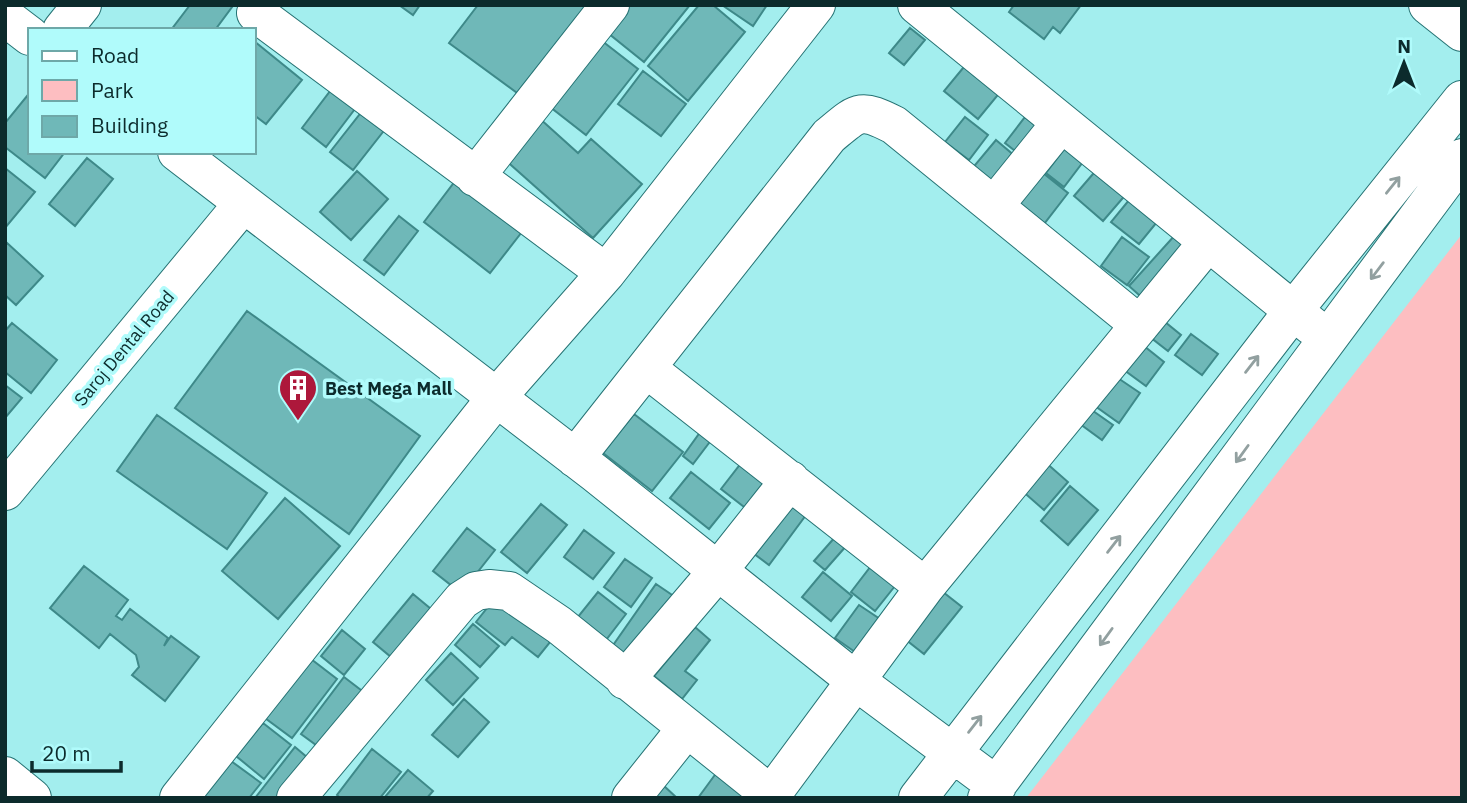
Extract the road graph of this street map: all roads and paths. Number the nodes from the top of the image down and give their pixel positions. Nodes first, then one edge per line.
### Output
1 (82, 5) edge
2 (610, 5) edge
3 (816, 5) edge
4 (916, 5) edge
5 (1428, 5) edge
6 (254, 16) edge
7 (5, 18) edge
8 (64, 28) edge
9 (1462, 32) edge
10 (28, 35) edge
11 (1462, 100) edge
12 (1061, 123) junction
13 (180, 154) edge
14 (1462, 158) edge
15 (475, 177) junction
16 (243, 204) junction
17 (994, 206) junction
18 (1208, 242) junction
19 (606, 273) junction
20 (1293, 311) junction
21 (1140, 325) junction
22 (1327, 338) junction
23 (646, 368) junction
24 (496, 397) junction
25 (575, 458) junction
26 (790, 480) junction
27 (5, 491) edge
28 (718, 572) junction
29 (925, 587) junction
30 (625, 680) junction
31 (856, 681) junction
32 (686, 729) junction
33 (953, 754) junction
34 (5, 776) edge
35 (992, 792) edge
36 (770, 796) edge
37 (32, 798) edge
38 (179, 798) edge
39 (296, 798) edge
40 (631, 798) edge
41 (918, 798) edge

1 - 8 street
2 - 15 street
3 - 19 street
4 - 12 street
5 - 9 street
6 - 15 street
7 - 10 street
20 -> 11 street
12 - 17 street
12 - 18 street
13 - 16 street
14 -> 22 street
15 - 19 street
16 - 24 street
16 - 27 street, Saroj Dental Road
17 - 21 street
17 - 23 street
18 - 20 street
18 - 21 street
19 - 24 street
20 - 22 street
33 -> 20 street
21 - 29 street
22 -> 35 street
23 - 25 street
23 - 26 street
24 - 25 street
24 - 38 street
25 - 28 street
26 - 28 street
26 - 29 street
28 - 30 street
28 - 31 street
29 - 31 street
30 - 32 street
30 - 39 street
31 - 33 street
31 - 36 street
32 - 36 street
32 - 40 street
33 - 35 street
33 - 41 street
34 - 37 street

